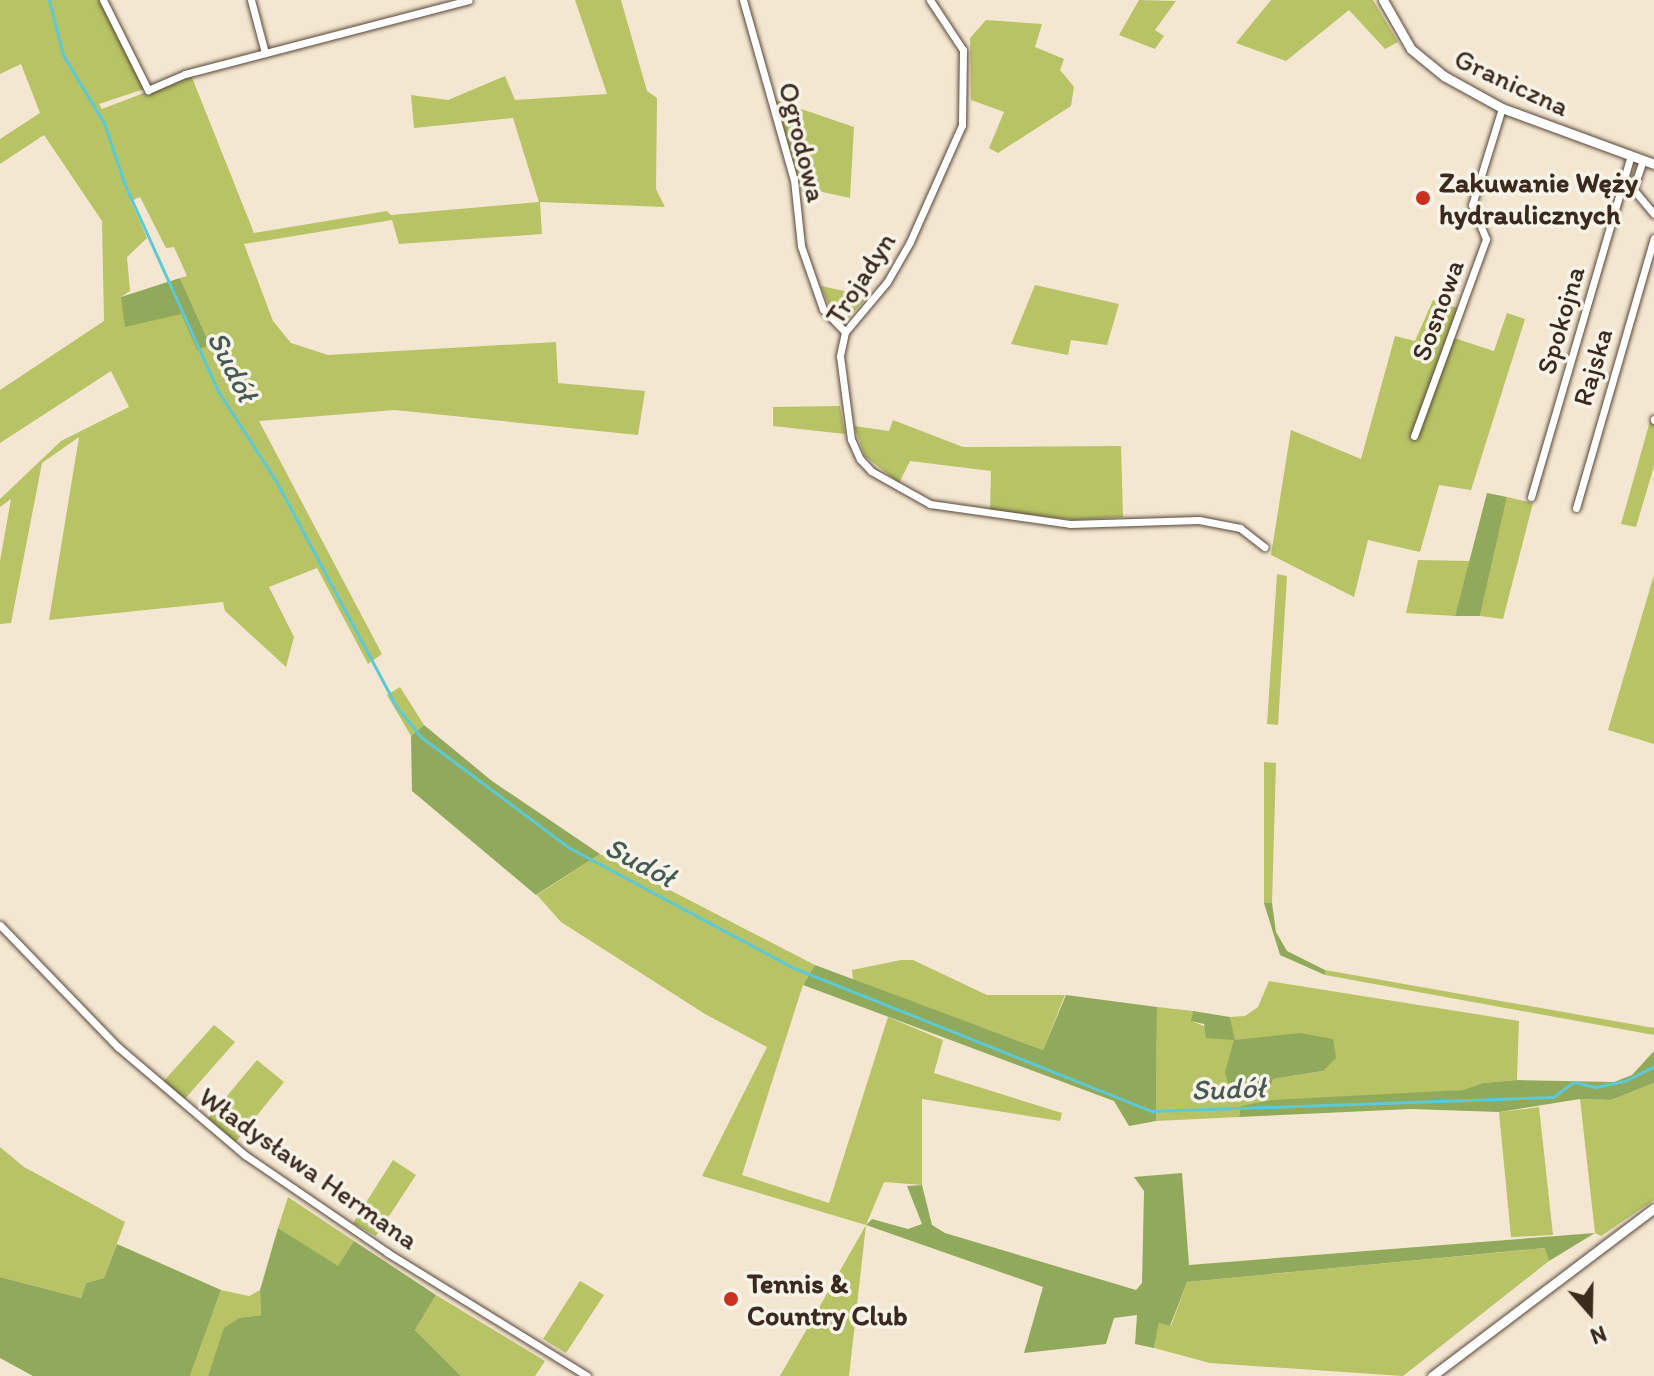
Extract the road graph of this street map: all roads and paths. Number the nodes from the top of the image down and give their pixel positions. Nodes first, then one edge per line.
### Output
1 (103, 0) edge
2 (251, 0) edge
3 (469, 0) edge
4 (743, 0) edge
5 (930, 0) edge
6 (1383, 0) edge
7 (265, 53) junction
8 (1502, 108) junction
9 (1631, 155) junction
10 (1643, 160) junction
11 (1654, 164) edge
12 (1654, 214) edge
13 (1654, 238) edge
14 (845, 332) junction
15 (1414, 436) dead end
16 (1531, 497) dead end
17 (1576, 508) dead end
18 (1264, 547) dead end
19 (0, 925) edge
20 (1654, 1208) edge
21 (587, 1376) edge
22 (1432, 1376) edge

1 - 7 street
2 - 7 street
3 - 7 street
4 - 14 street, Ogrodowa
5 - 14 street, Trojadyn
6 - 8 street, Graniczna
8 - 9 street, Graniczna
8 - 15 street, Sosnowa
9 - 10 street, Graniczna
9 - 16 street, Spokojna
10 - 11 street, Graniczna
10 - 12 street
13 - 17 street, Rajska
14 - 18 street, Trojadyn
19 - 21 street, Władysława Hermana
20 - 22 street

